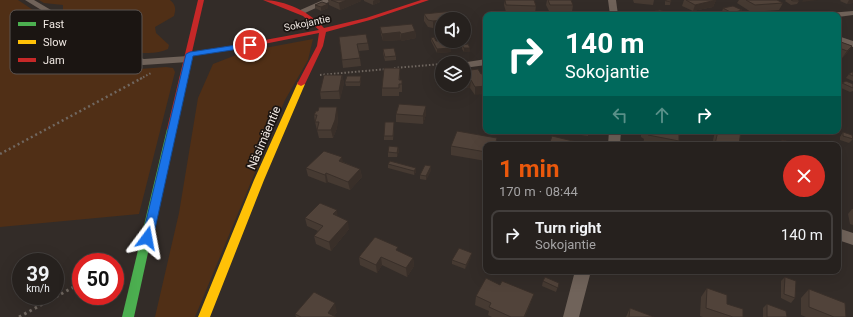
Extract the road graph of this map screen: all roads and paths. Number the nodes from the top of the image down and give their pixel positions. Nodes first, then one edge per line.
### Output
1 (29, 0) edge
2 (201, 0) edge
3 (266, 0) edge
4 (329, 0) edge
5 (426, 0) edge
6 (612, 0) edge
7 (46, 10) edge
8 (302, 11) junction
9 (614, 12) edge
10 (853, 13) edge
11 (841, 14) edge
12 (323, 31) junction
13 (841, 40) edge
14 (853, 44) edge
15 (189, 57) junction
16 (142, 60) edge
17 (483, 62) edge
18 (471, 64) edge
19 (435, 65) edge
20 (153, 72) dead end
21 (306, 76) junction
22 (0, 154) edge
23 (841, 235) edge
24 (853, 239) edge
25 (582, 274) edge
26 (72, 288) edge
27 (19, 317) edge
28 (128, 317) edge
29 (204, 317) edge
30 (571, 317) edge

1 - 7 street
2 - 15 street
3 - 8 street
4 - 8 street
5 - 12 street, Sokojantie
6 - 9 street
8 - 12 street
10 - 11 street
12 - 15 street, Sokojantie
12 - 21 street, Näsimäentie
13 - 14 street
15 - 16 street
15 - 28 street
17 - 18 street
19 - 21 path
20 - 22 path
21 - 29 street, Näsimäentie
23 - 24 street
25 - 30 street
26 - 27 path

